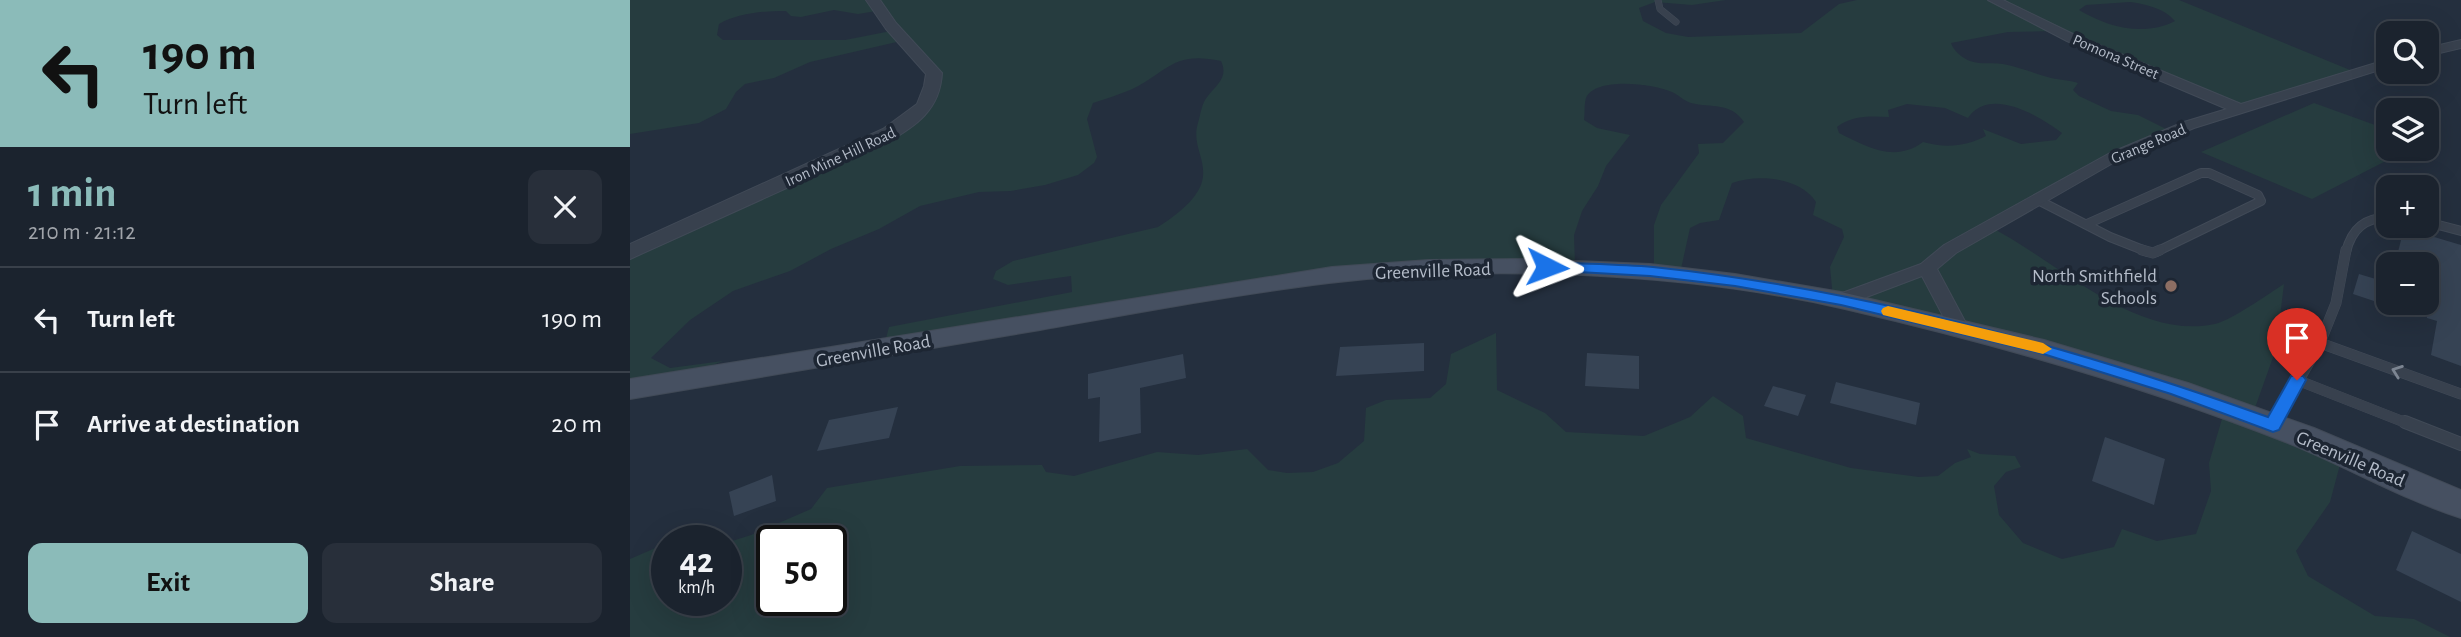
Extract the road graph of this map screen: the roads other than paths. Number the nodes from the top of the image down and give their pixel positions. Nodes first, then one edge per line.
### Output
1 (873, 0) edge
2 (1658, 0) edge
3 (1994, 0) edge
4 (1676, 22) dead end
5 (2461, 44) edge
6 (2439, 49) edge
7 (2376, 66) edge
8 (2240, 109) junction
9 (2036, 199) junction
10 (2376, 218) edge
11 (2087, 224) junction
12 (2439, 225) edge
13 (2461, 231) edge
14 (630, 252) edge
15 (1927, 268) junction
16 (1841, 300) junction
17 (1958, 327) junction
18 (2320, 343) junction
19 (2297, 380) junction
20 (630, 389) edge
21 (2461, 394) edge
22 (2273, 425) junction
23 (2461, 443) edge
24 (2461, 505) edge

1 - 14 street, Iron Mine Hill Road
2 - 4 lane
3 - 8 street, Pomona Street
5 - 6 street
7 - 8 street, Grange Road
8 - 9 street, Grange Road
9 - 11 lane
9 - 15 street, Grange Road
10 - 18 lane
11 - 11 lane
12 - 13 lane
15 - 16 street, Grange Road
15 - 17 street
16 - 17 main road, Greenville Road
16 - 20 main road, Greenville Road
17 - 22 main road, Greenville Road
18 - 19 lane
21 -> 18 lane
19 - 22 lane
19 - 23 lane
22 - 24 main road, Greenville Road

